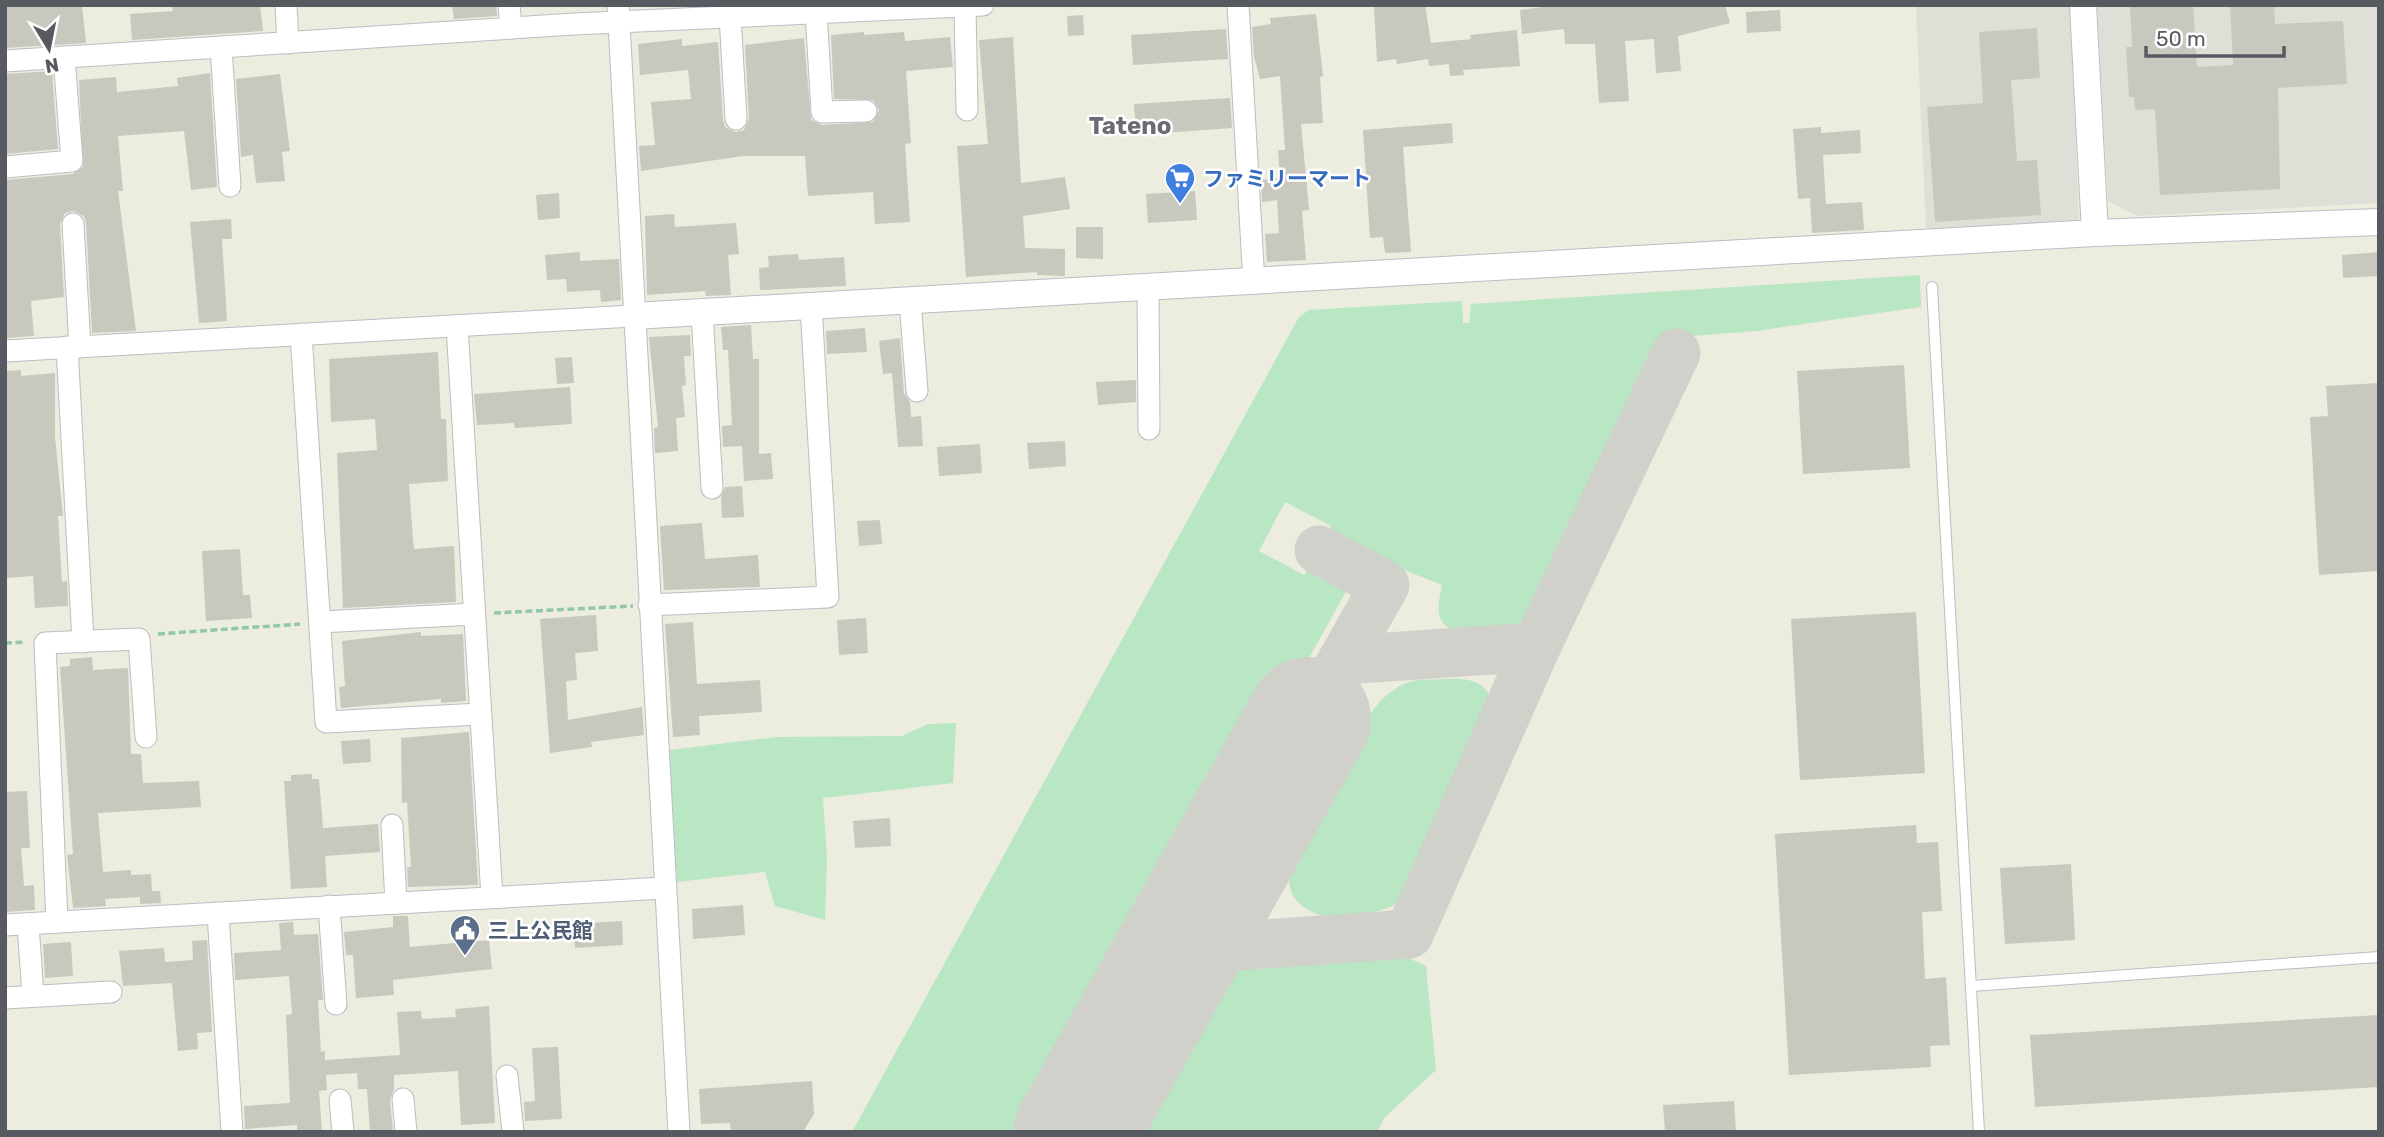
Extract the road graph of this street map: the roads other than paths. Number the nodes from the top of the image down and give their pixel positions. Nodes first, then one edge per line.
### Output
1 (286, 5) edge
2 (509, 5) edge
3 (983, 5) edge
4 (1238, 5) edge
5 (2083, 5) edge
6 (965, 6) edge
7 (900, 7) edge
8 (816, 12) junction
9 (618, 14) edge
10 (730, 16) junction
11 (511, 28) junction
12 (288, 43) junction
13 (221, 47) junction
14 (64, 57) junction
15 (5, 61) edge
16 (967, 110) dead end
17 (866, 111) dead end
18 (736, 120) dead end
19 (5, 167) edge
20 (230, 186) dead end
21 (2379, 222) edge
22 (73, 224) dead end
23 (2095, 233) junction
24 (1254, 283) junction
25 (1148, 287) junction
26 (1932, 287) dead end
27 (910, 301) junction
28 (811, 306) junction
29 (702, 312) junction
30 (633, 316) junction
31 (457, 326) junction
32 (301, 334) junction
33 (74, 347) junction
34 (5, 351) edge
35 (917, 391) dead end
36 (1149, 429) dead end
37 (712, 488) dead end
38 (649, 605) junction
39 (474, 614) junction
40 (320, 622) junction
41 (83, 642) junction
42 (480, 714) junction
43 (146, 737) dead end
44 (392, 825) dead end
45 (664, 888) junction
46 (492, 897) junction
47 (396, 903) junction
48 (330, 906) junction
49 (218, 913) junction
50 (57, 922) junction
51 (28, 923) junction
52 (5, 925) edge
53 (2379, 957) edge
54 (1972, 986) junction
55 (111, 992) dead end
56 (33, 996) junction
57 (5, 998) edge
58 (336, 1004) dead end
59 (507, 1076) dead end
60 (403, 1099) dead end
61 (340, 1100) dead end
62 (232, 1132) edge
63 (343, 1132) edge
64 (406, 1132) edge
65 (513, 1132) edge
66 (678, 1132) edge
67 (1979, 1132) edge

1 - 12 street
2 - 11 street
3 - 6 street
4 - 24 street
5 - 23 street
6 - 7 street
6 - 16 street
7 - 8 street
8 - 10 street
8 - 17 street
9 - 10 street
9 - 11 street
9 - 30 street
10 - 18 street
11 - 12 street
12 - 13 street
13 - 14 street
13 - 20 street
14 - 15 street
14 - 19 street
21 - 23 street
22 - 33 street
23 - 24 street
24 - 25 street
25 - 27 street
25 - 36 street
26 - 54 lane
27 - 28 street
27 - 35 street
28 - 29 street
28 - 38 street
29 - 30 street
29 - 37 street
30 - 31 street
30 - 38 street
31 - 32 street
31 - 39 street
32 - 33 street
32 - 40 street
33 - 34 street
33 - 41 street
38 - 45 street
39 - 40 street
39 - 42 street
40 - 42 street
41 - 43 street
41 - 50 street
42 - 46 street
44 - 47 street
45 - 46 street
45 - 66 street
46 - 47 street
47 - 48 street
48 - 49 street
48 - 58 street
49 - 50 street
49 - 62 street
50 - 51 street
51 - 52 street
51 - 56 street
53 - 54 lane
54 - 67 lane
55 - 56 street
56 - 57 street
59 - 65 street
60 - 64 street
61 - 63 street

